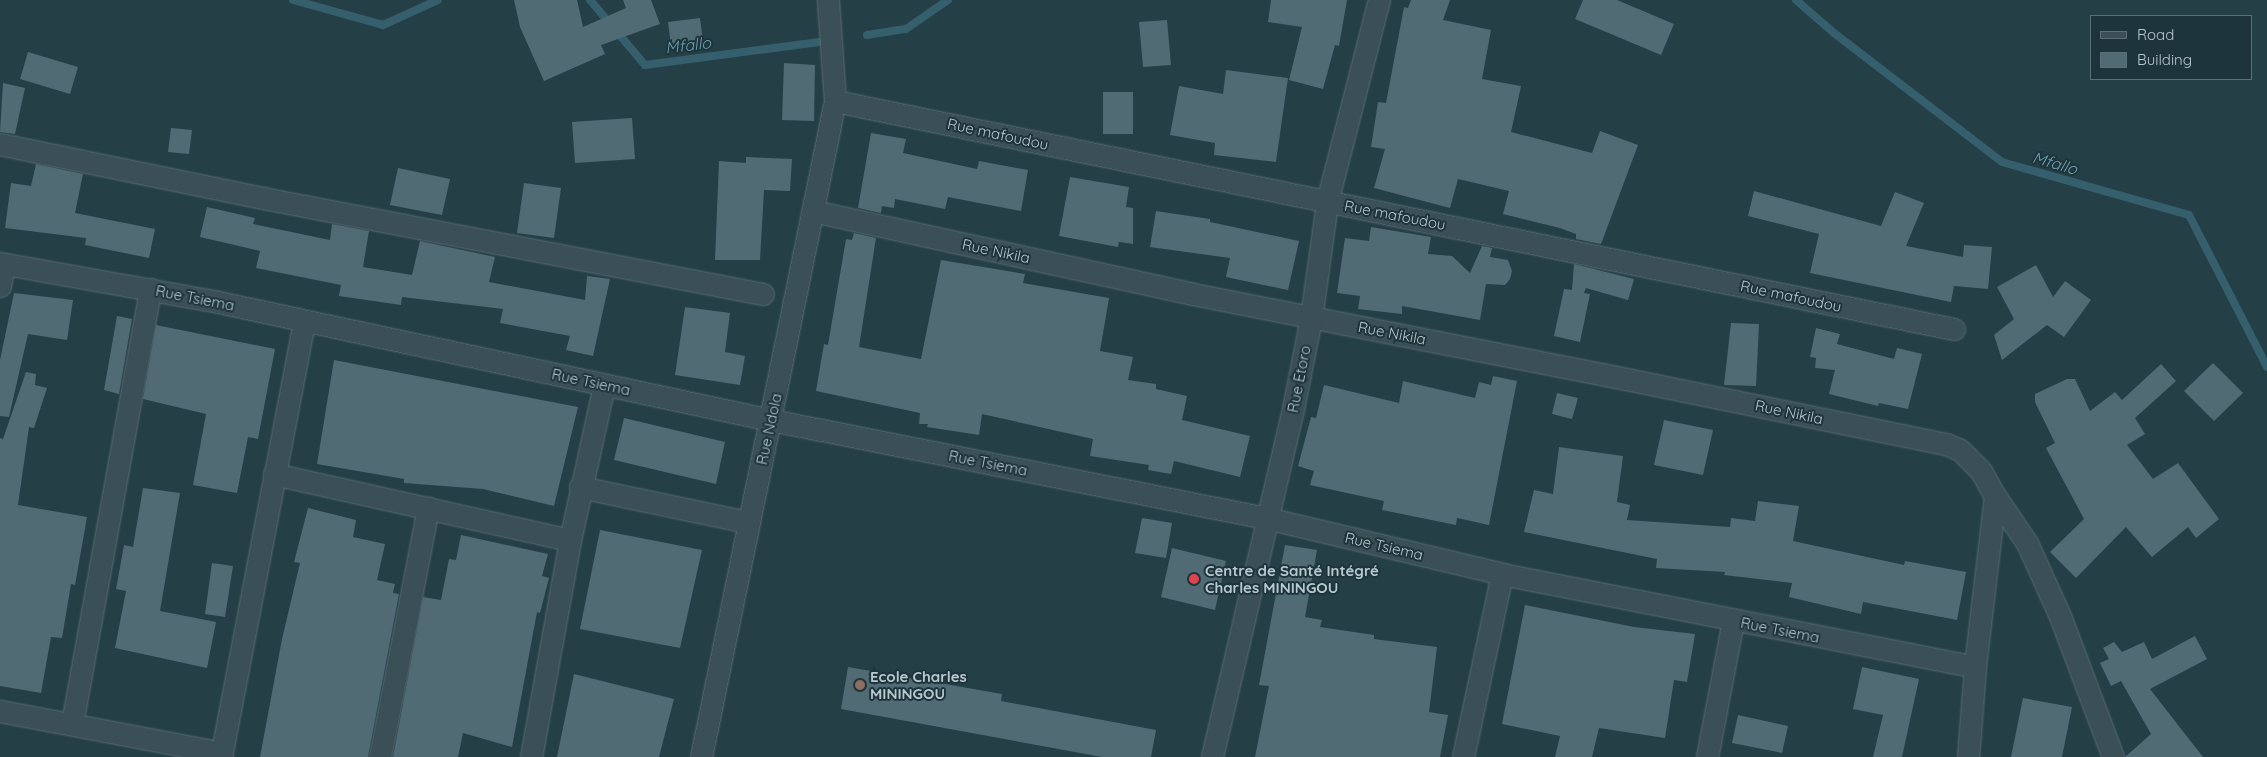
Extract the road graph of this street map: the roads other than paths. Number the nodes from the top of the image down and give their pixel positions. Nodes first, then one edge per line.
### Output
1 (828, 0) edge
2 (1379, 0) edge
3 (835, 101) junction
4 (0, 144) edge
5 (1327, 202) junction
6 (813, 211) junction
7 (2, 263) edge
8 (0, 286) edge
9 (150, 289) junction
10 (763, 294) dead end
11 (1311, 318) junction
12 (304, 322) junction
13 (1954, 329) dead end
14 (604, 385) junction
15 (771, 420) junction
16 (274, 474) junction
17 (580, 487) junction
18 (1995, 496) junction
19 (428, 508) junction
20 (1266, 518) junction
21 (748, 522) junction
22 (570, 540) junction
23 (1502, 574) junction
24 (1733, 621) junction
25 (1975, 667) junction
26 (0, 711) edge
27 (72, 724) junction
28 (222, 755) edge
29 (380, 757) edge
30 (531, 757) edge
31 (701, 757) edge
32 (1212, 757) edge
33 (1463, 757) edge
34 (1707, 757) edge
35 (1968, 757) edge
36 (2113, 757) edge

1 - 3 street, Rue Ndola
2 - 5 street, Rue Etoro
3 - 5 street, Rue mafoudou
3 - 6 street, Rue Ndola
4 - 10 street
5 - 11 street, Rue Etoro
5 - 13 street, Rue mafoudou
6 - 11 street, Rue Nikila
6 - 15 street, Rue Ndola
7 - 8 street
7 - 9 street, Rue Tsiema
9 - 12 street, Rue Tsiema
9 - 27 street
11 - 18 street, Rue Nikila
11 - 20 street, Rue Etoro
12 - 14 street, Rue Tsiema
12 - 16 street
14 - 15 street, Rue Tsiema
14 - 17 street
15 - 20 street, Rue Tsiema
15 - 21 street, Rue Ndola
16 - 19 street
16 - 28 street
17 - 21 street
17 - 22 street
18 - 25 street
18 - 36 street
19 - 22 street
19 - 29 street
20 - 23 street, Rue Tsiema
20 - 32 street, Rue Etoro
21 - 31 street, Rue Ndola
22 - 30 street
23 - 24 street, Rue Tsiema
23 - 33 street
24 - 25 street, Rue Tsiema
24 - 34 street
25 - 35 street
26 - 27 street
27 - 28 street

